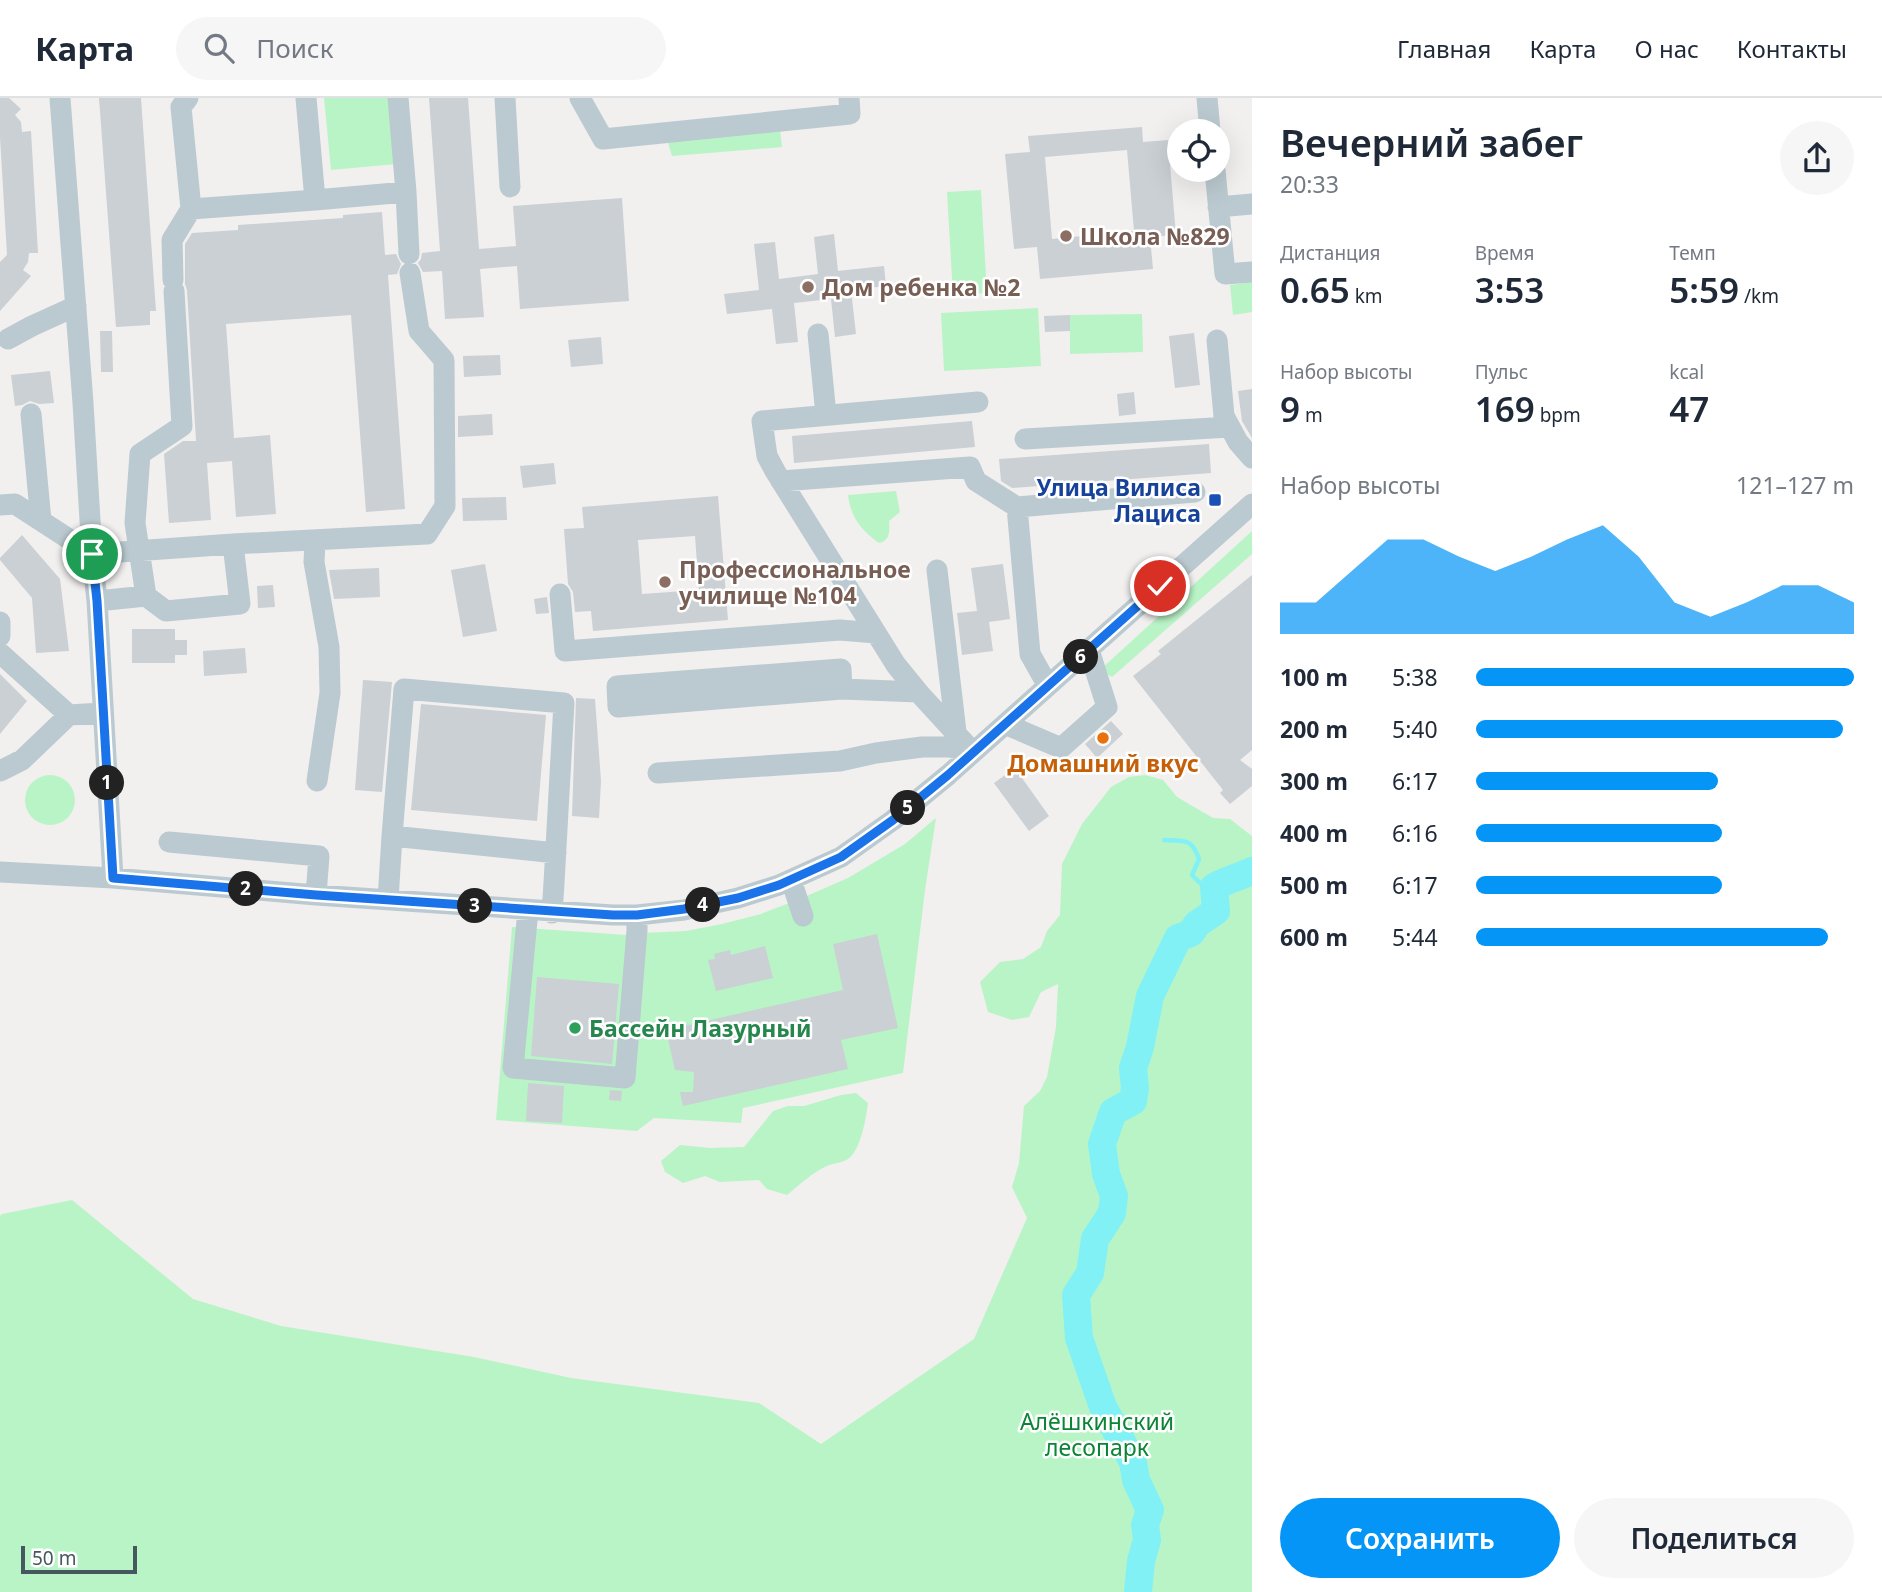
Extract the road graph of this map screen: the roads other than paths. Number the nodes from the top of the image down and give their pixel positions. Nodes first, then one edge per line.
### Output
1 (60, 98) edge
2 (188, 98) edge
3 (306, 98) edge
4 (398, 98) edge
5 (505, 98) edge
6 (580, 98) edge
7 (849, 98) edge
8 (1207, 98) edge
9 (1209, 119) edge
10 (1216, 182) edge
11 (510, 187) dead end
12 (405, 192) junction
13 (315, 200) junction
14 (1252, 204) edge
15 (1219, 207) junction
16 (191, 209) junction
17 (1252, 272) edge
18 (76, 306) junction
19 (818, 334) dead end
20 (8, 339) dead end
21 (1217, 340) dead end
22 (978, 402) dead end
23 (31, 414) dead end
24 (827, 415) junction
25 (1230, 427) junction
26 (1025, 439) dead end
27 (1252, 458) edge
28 (781, 481) junction
29 (1195, 492) dead end
30 (1252, 504) edge
31 (0, 505) edge
32 (1017, 507) junction
33 (41, 521) junction
34 (315, 541) junction
35 (233, 544) junction
36 (140, 551) junction
37 (92, 554) junction
38 (937, 570) dead end
39 (560, 594) dead end
40 (146, 596) junction
41 (97, 601) junction
42 (0, 622) edge
43 (876, 633) junction
44 (0, 636) edge
45 (1089, 650) junction
46 (0, 653) edge
47 (1048, 686) junction
48 (842, 689) junction
49 (918, 692) junction
50 (102, 713) junction
51 (69, 715) junction
52 (1005, 724) junction
53 (956, 732) junction
54 (973, 752) junction
55 (0, 771) edge
56 (658, 773) dead end
57 (317, 781) dead end
58 (392, 836) junction
59 (169, 842) dead end
60 (556, 853) junction
61 (0, 872) edge
62 (113, 878) junction
63 (791, 880) junction
64 (316, 895) junction
65 (388, 900) junction
66 (528, 910) junction
67 (552, 913) junction
68 (637, 915) junction
69 (803, 916) dead end

1 - 18 street
2 - 16 street
3 - 13 street
4 - 12 street
5 - 11 street
6 - 7 street
8 - 9 street
10 - 15 street
12 - 13 street
12 - 34 street
13 - 16 street
14 - 15 street
15 - 17 street
16 - 36 street
18 - 20 street
18 - 37 street
19 - 24 street
21 - 25 street
22 - 24 street
23 - 33 street
24 - 28 street
25 - 26 street
25 - 27 street
28 - 32 street
28 - 43 street
29 - 32 street
30 - 45 street
31 - 33 street
32 - 47 street
33 - 37 street
34 - 35 street
34 - 57 street
35 - 36 street
35 - 40 street
36 - 37 street
36 - 40 street
37 - 41 street
38 - 53 street
39 - 43 street
40 - 41 street
41 - 50 street
42 - 44 street
43 - 49 street
45 - 47 street
45 - 52 street
46 - 51 street
47 - 52 street
48 - 48 street
48 - 49 street
49 - 53 street
50 - 51 street
50 - 62 street
51 - 55 street
52 - 54 street
53 - 54 street
54 - 56 street
54 - 63 street
58 - 60 street
58 - 60 street
58 - 65 street
59 - 64 street
60 - 67 street
61 - 62 street
62 - 64 street
63 - 68 street
63 - 69 street
64 - 65 street
65 - 66 street
66 - 67 street
66 - 68 street
67 - 68 street

